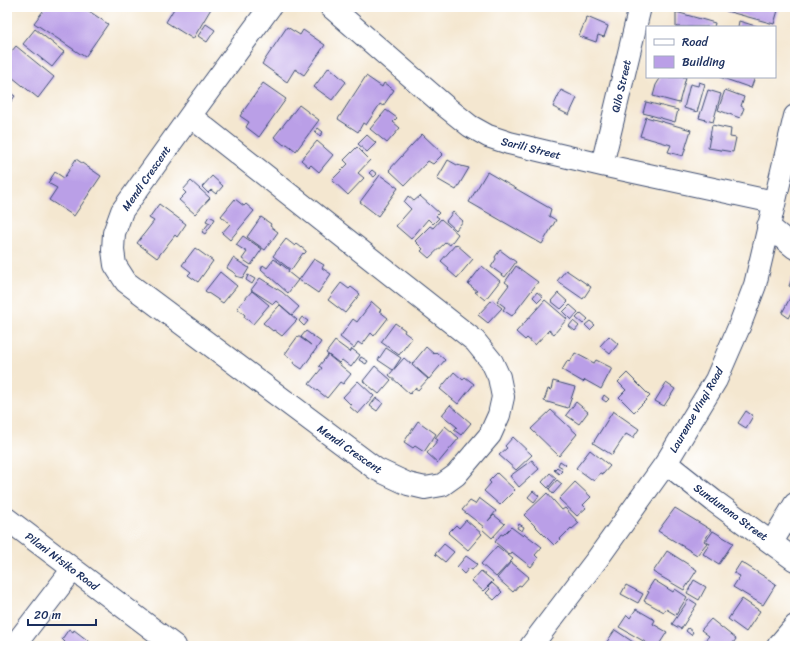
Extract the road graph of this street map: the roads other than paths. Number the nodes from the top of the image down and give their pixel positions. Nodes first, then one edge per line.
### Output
1 (270, 7) edge
2 (331, 7) edge
3 (640, 7) edge
4 (190, 116) junction
5 (795, 116) edge
6 (602, 165) junction
7 (774, 202) junction
8 (768, 226) junction
9 (795, 248) edge
10 (666, 463) junction
11 (795, 504) edge
12 (7, 519) edge
13 (772, 542) junction
14 (795, 560) edge
15 (73, 569) junction
16 (795, 626) edge
17 (14, 646) edge
18 (175, 646) edge
19 (531, 646) edge
20 (778, 646) edge

1 - 4 street, Mendi Crescent
2 - 6 street, Sarili Street
3 - 6 street, Qilo Street
4 - 4 street, Mendi Crescent
5 - 7 street, Laurence Vinqi Road
6 - 7 street, Sarili Street
7 - 8 street, Laurence Vinqi Road
8 - 9 street
8 - 10 street, Laurence Vinqi Road
10 - 13 street, Sundunana Street
10 - 19 street, Laurence Vinqi Road
11 - 13 street
12 - 15 street, Pilani Ntsiko Road
13 - 14 street, Sundunana Street
15 - 17 street
15 - 18 street, Pilani Ntsiko Road
16 - 20 street

